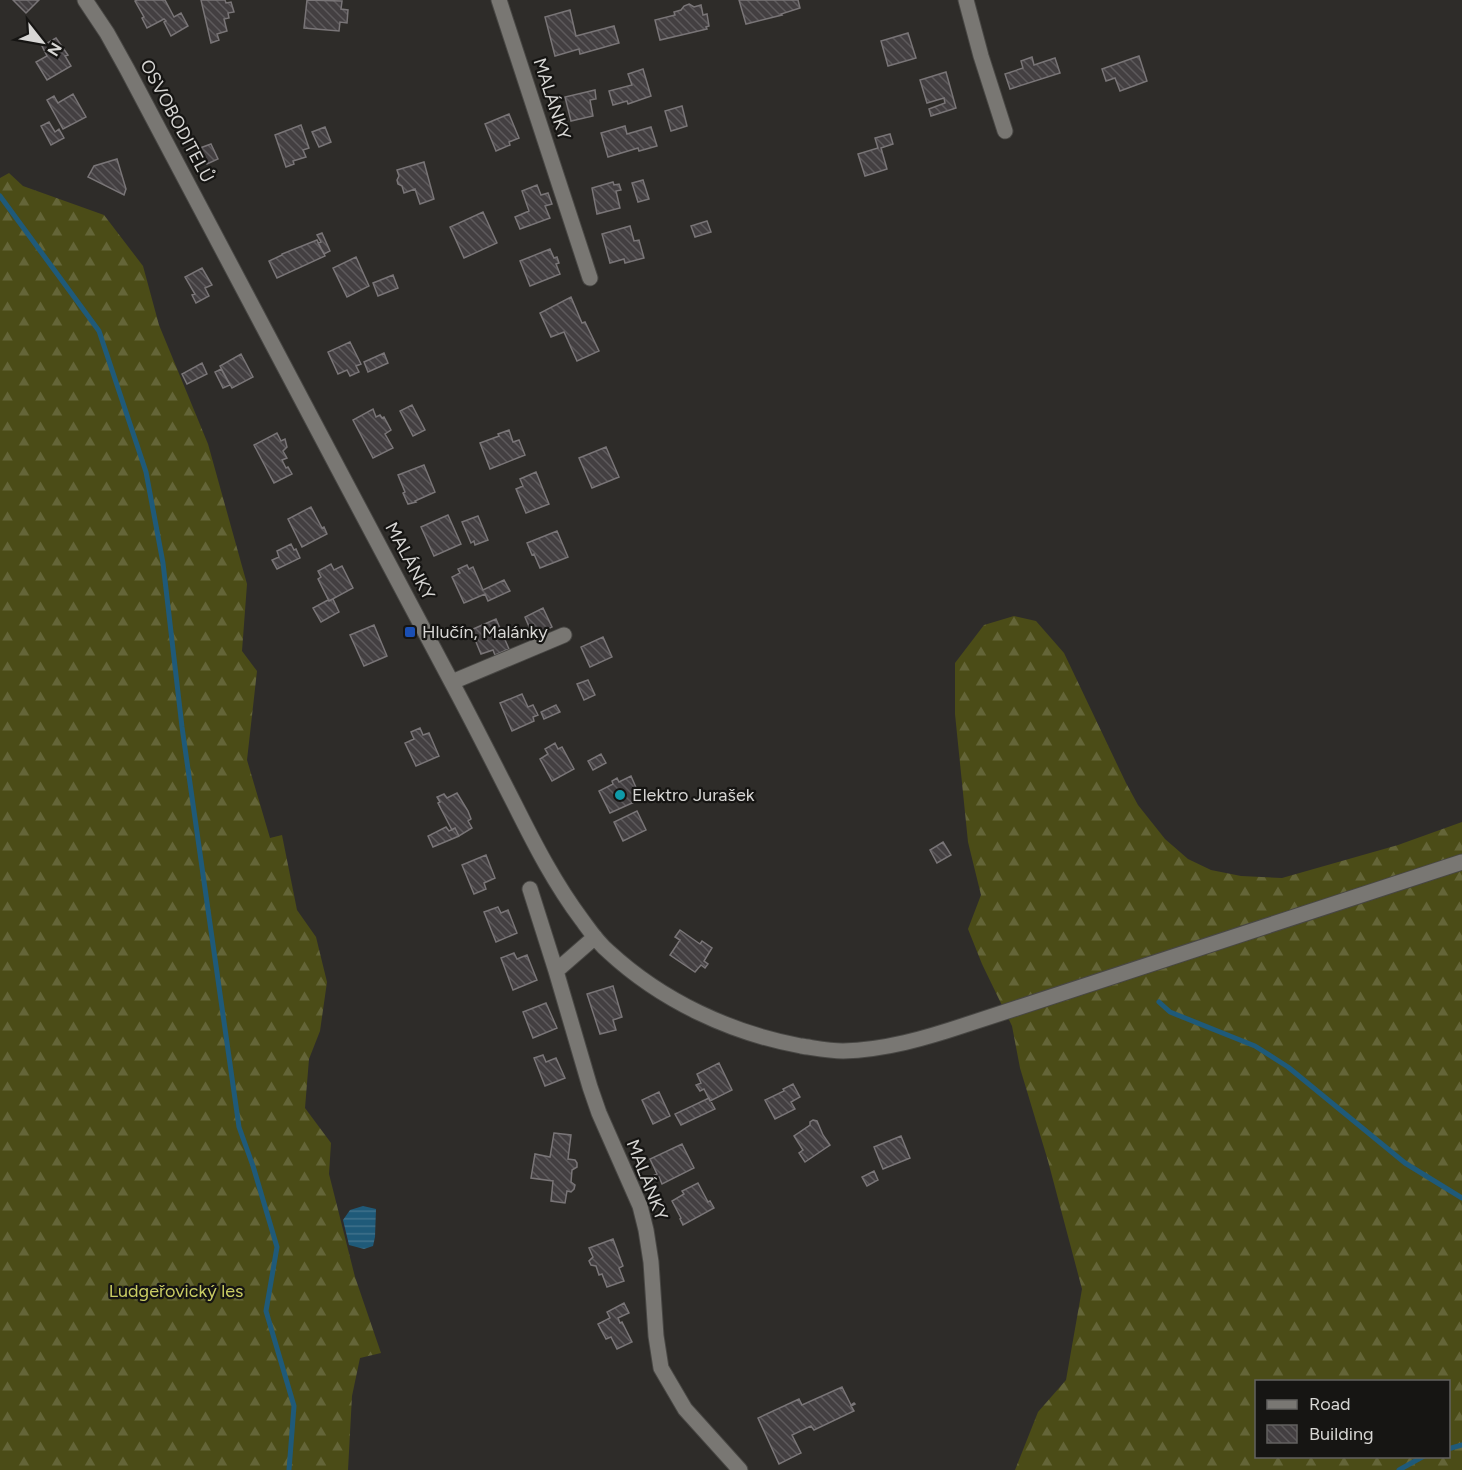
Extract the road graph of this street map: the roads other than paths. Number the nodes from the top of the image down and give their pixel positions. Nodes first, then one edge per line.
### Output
1 (85, 0) edge
2 (499, 0) edge
3 (966, 0) edge
4 (1005, 130) dead end
5 (230, 263) joint
6 (590, 278) dead end
7 (564, 634) dead end
8 (452, 682) junction
9 (1462, 862) edge
10 (530, 889) dead end
11 (594, 937) junction
12 (556, 971) junction
13 (740, 1470) edge

1 - 5 street, OSVOBODITELŮ
2 - 6 street, MALÁNKY
3 - 4 street
5 - 8 street, MALÁNKY
7 - 8 street
8 - 11 street, MALÁNKY
9 - 11 street, MALÁNKY
10 - 12 street, MALÁNKY
11 - 12 street
12 - 13 street, MALÁNKY

